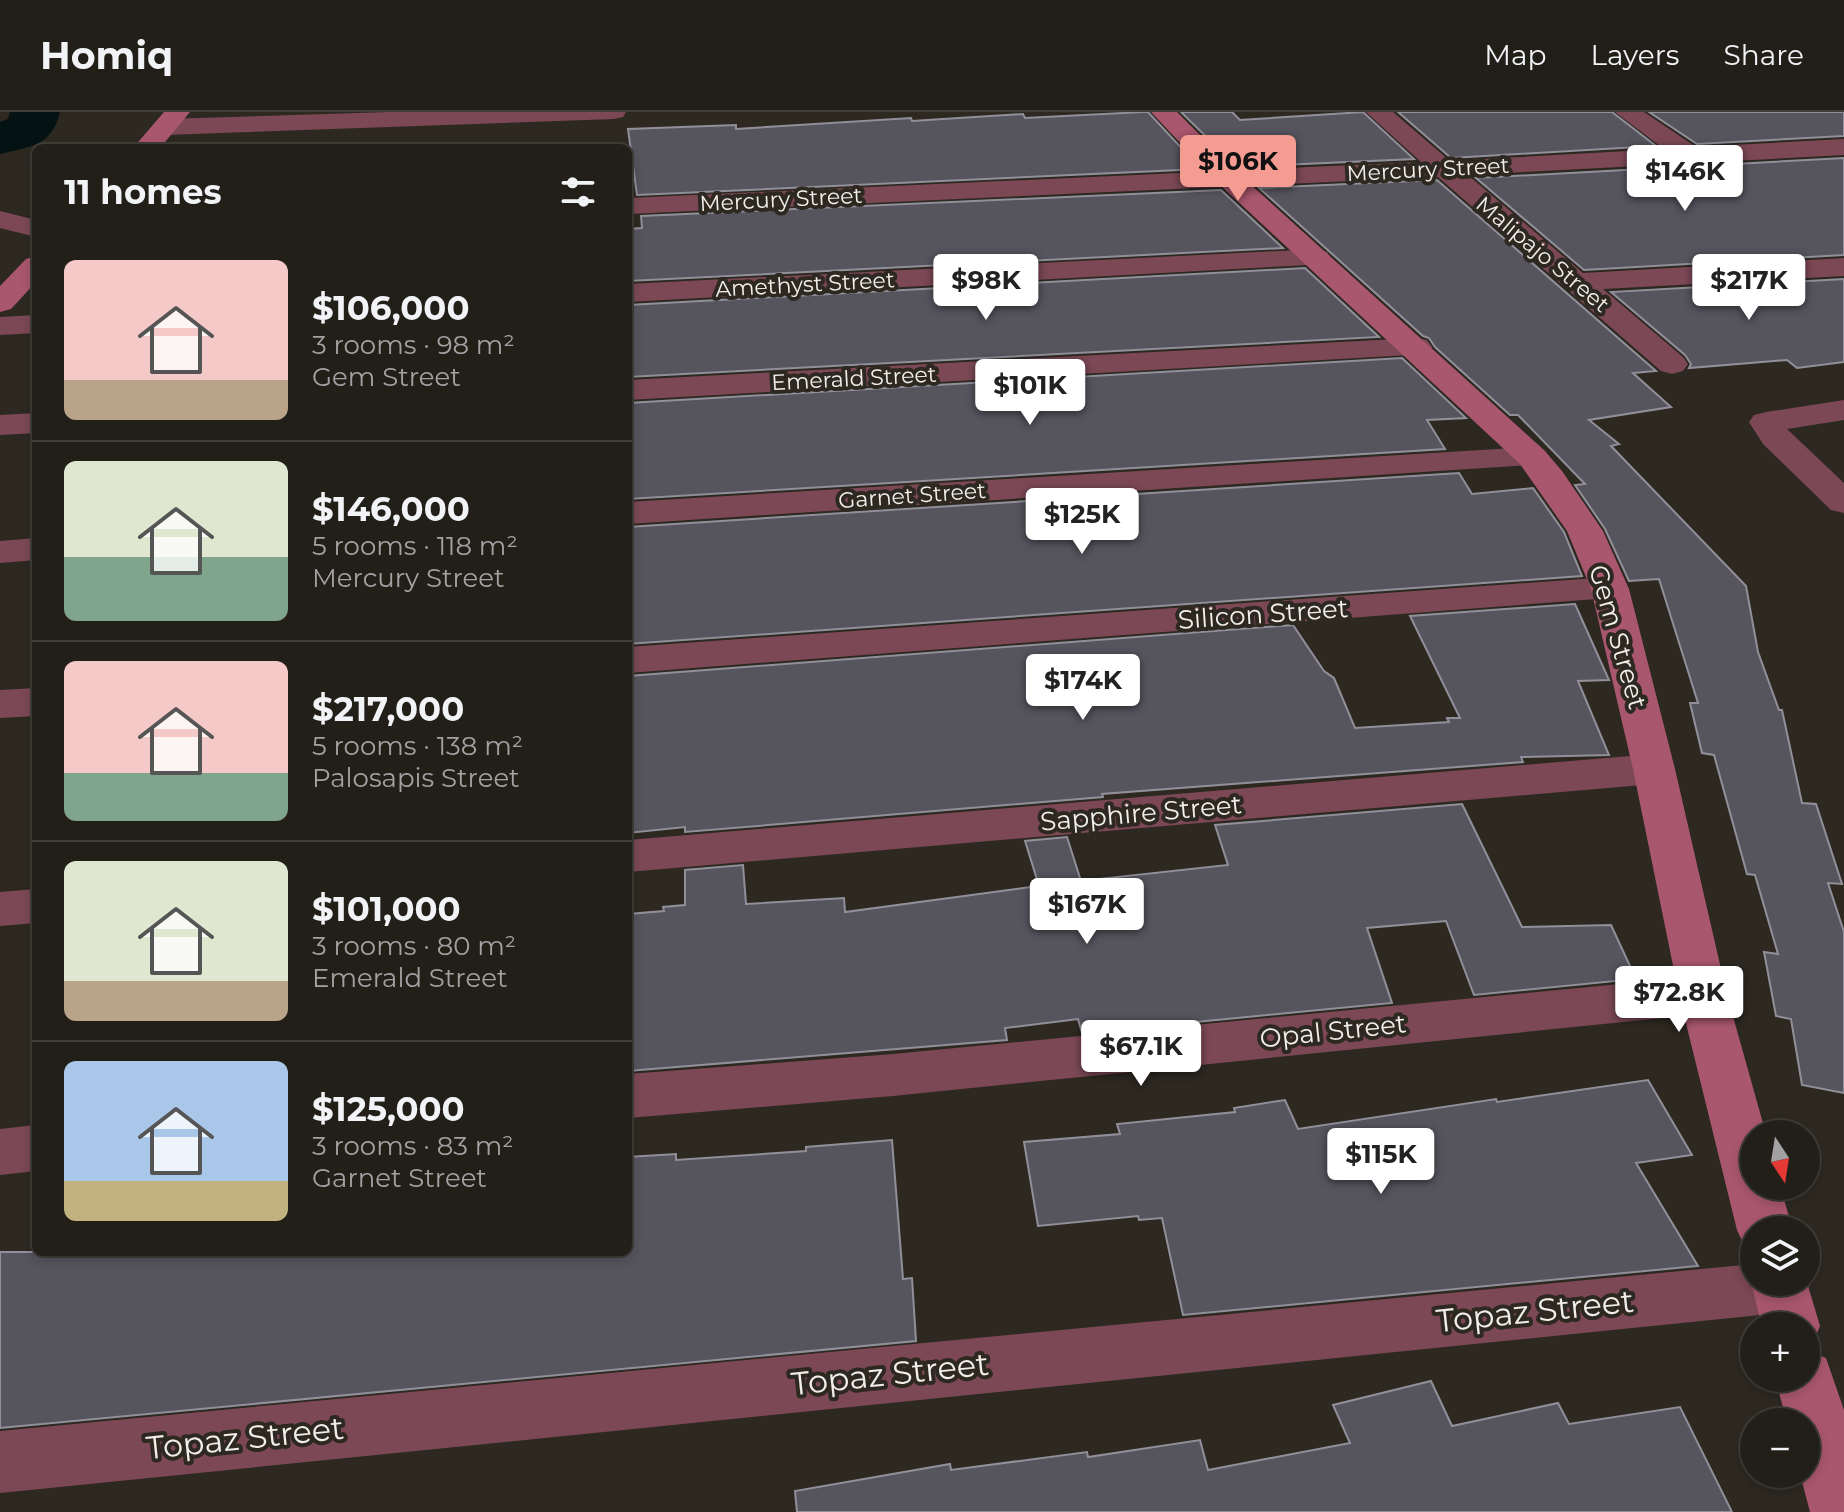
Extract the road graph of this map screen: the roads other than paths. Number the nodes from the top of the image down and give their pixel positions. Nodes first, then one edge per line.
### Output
1 (614, 112) edge
2 (1163, 112) edge
3 (1378, 112) edge
4 (1627, 112) edge
5 (414, 115) edge
6 (172, 119) edge
7 (150, 144) edge
8 (1844, 147) edge
9 (1691, 156) junction
10 (1441, 169) junction
11 (1228, 178) junction
12 (632, 206) edge
13 (0, 219) edge
14 (32, 228) edge
15 (1317, 258) junction
16 (1844, 267) edge
17 (32, 269) edge
18 (1579, 282) junction
19 (632, 293) edge
20 (0, 303) edge
21 (32, 324) edge
22 (0, 326) edge
23 (1416, 347) junction
24 (1672, 364) dead end
25 (632, 390) edge
26 (1844, 410) edge
27 (32, 423) edge
28 (0, 425) edge
29 (1532, 457) junction
30 (1844, 502) edge
31 (632, 513) edge
32 (32, 549) edge
33 (0, 552) edge
34 (1610, 589) junction
35 (632, 660) edge
36 (32, 702) edge
37 (0, 704) edge
38 (1654, 769) junction
39 (632, 856) edge
40 (32, 906) edge
41 (0, 909) edge
42 (1703, 995) junction
43 (632, 1096) edge
44 (32, 1148) edge
45 (0, 1152) edge
46 (1761, 1216) edge
47 (1784, 1298) edge
48 (1809, 1392) edge
49 (0, 1462) edge
50 (1842, 1512) edge

1 - 5 street
2 - 11 street, Gem Street
3 - 10 street, Malipajo Street
4 - 9 street
5 - 6 street
6 - 7 street
8 - 9 street, Mercury Street
9 - 10 street, Mercury Street
10 - 11 street, Mercury Street
10 - 18 street, Malipajo Street
11 - 12 street, Mercury Street
11 - 15 street, Gem Street
13 - 14 street
15 - 19 street, Amethyst Street
15 - 23 street, Gem Street
16 - 18 street
17 - 20 street
18 - 24 street, Malipajo Street
21 - 22 street
23 - 25 street, Emerald Street
23 - 29 street, Gem Street
26 - 30 street
27 - 28 street
29 - 31 street, Garnet Street
29 - 34 street, Gem Street
32 - 33 street
34 - 35 street, Silicon Street
34 - 38 street, Gem Street
36 - 37 street
38 - 39 street, Sapphire Street
38 - 42 street, Gem Street
40 - 41 street
42 - 43 street, Opal Street
42 - 46 street, Gem Street
44 - 45 street
47 - 49 street, Topaz Street
48 - 50 street

